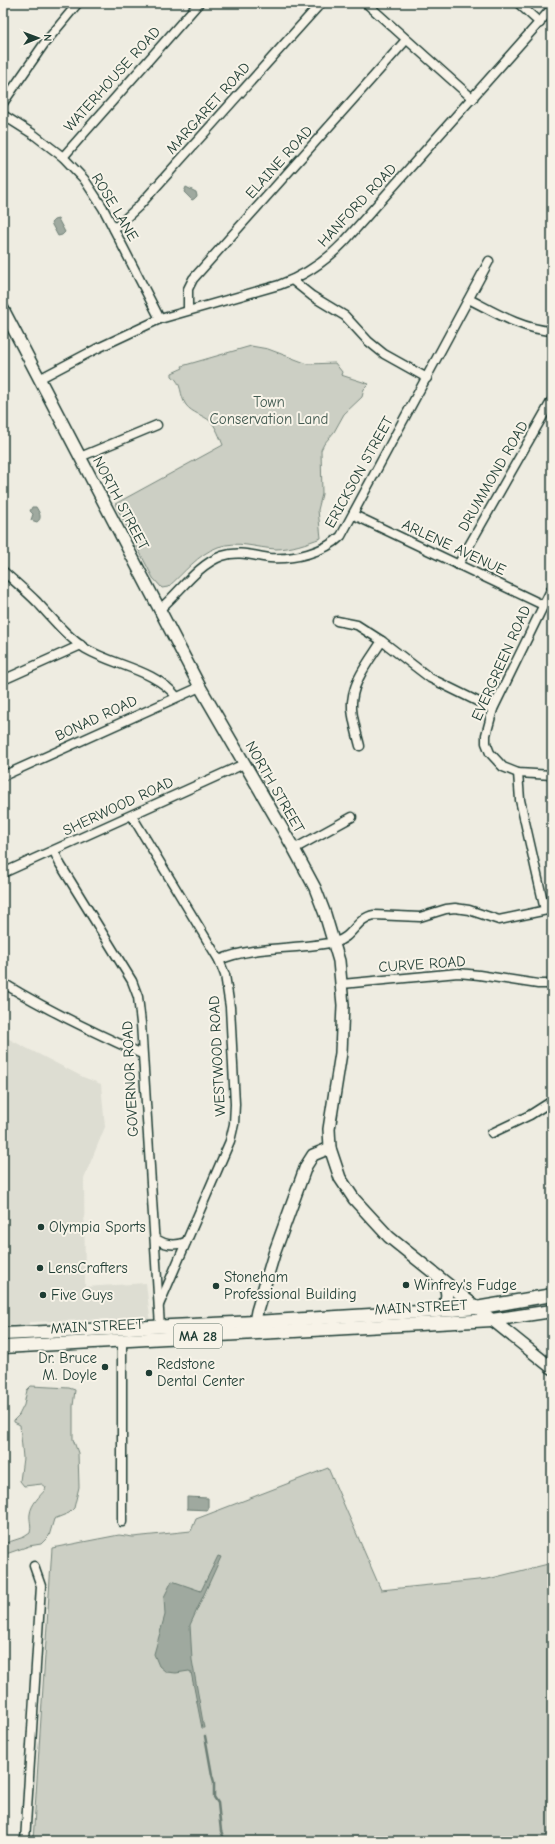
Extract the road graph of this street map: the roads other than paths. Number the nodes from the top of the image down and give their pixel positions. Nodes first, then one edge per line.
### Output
1 (78, 3) edge
2 (199, 3) edge
3 (321, 3) edge
4 (366, 3) edge
5 (518, 3) edge
6 (552, 8) edge
7 (540, 23) junction
8 (406, 40) junction
9 (473, 98) junction
10 (3, 103) edge
11 (3, 116) edge
12 (62, 156) junction
13 (114, 230) junction
14 (489, 261) dead end
15 (292, 280) junction
16 (469, 299) junction
17 (188, 310) junction
18 (4, 312) edge
19 (160, 319) junction
20 (552, 331) edge
21 (427, 378) junction
22 (39, 379) junction
23 (552, 400) edge
24 (157, 425) dead end
25 (80, 457) junction
26 (354, 515) junction
27 (458, 565) junction
28 (3, 571) edge
29 (552, 588) edge
30 (543, 604) junction
31 (160, 609) junction
32 (337, 621) dead end
33 (382, 641) junction
34 (81, 645) junction
35 (3, 680) edge
36 (200, 687) junction
37 (176, 697) junction
38 (493, 709) junction
39 (360, 746) dead end
40 (244, 764) junction
41 (518, 772) junction
42 (552, 775) edge
43 (3, 776) edge
44 (132, 816) junction
45 (352, 817) dead end
46 (294, 849) junction
47 (54, 851) junction
48 (3, 873) edge
49 (548, 909) edge
50 (334, 942) junction
51 (219, 960) junction
52 (3, 983) edge
53 (342, 984) junction
54 (552, 984) edge
55 (142, 1054) junction
56 (552, 1101) edge
57 (492, 1133) dead end
58 (330, 1148) junction
59 (155, 1238) junction
60 (186, 1242) junction
61 (442, 1281) junction
62 (552, 1295) edge
63 (158, 1305) junction
64 (476, 1308) junction
65 (429, 1311) junction
66 (552, 1311) edge
67 (492, 1320) junction
68 (255, 1322) junction
69 (160, 1327) junction
70 (3, 1334) edge
71 (122, 1341) junction
72 (3, 1348) edge
73 (552, 1368) edge
74 (122, 1522) dead end
75 (34, 1566) dead end
76 (25, 1841) edge

1 - 10 street
2 - 12 street, WATERHOUSE ROAD
3 - 13 street, MARGARET ROAD
4 - 8 street
5 - 7 street
6 - 7 street, HANFORD ROAD
7 - 9 street, HANFORD ROAD
8 - 9 street
8 - 17 street, ELAINE ROAD
9 - 15 street, HANFORD ROAD
11 - 12 street, ROSE LANE
12 - 13 street, ROSE LANE
13 - 19 street, ROSE LANE
14 - 16 street, ERICKSON STREET
15 - 17 street, HANFORD ROAD
15 - 21 street
16 - 20 street
16 - 21 street, ERICKSON STREET
17 - 19 street, HANFORD ROAD
18 - 22 street, NORTH STREET
19 - 22 street, HANFORD ROAD
21 - 26 street, ERICKSON STREET
22 - 25 street, NORTH STREET
23 - 27 street, DRUMMOND ROAD
24 - 25 street
25 - 31 street, NORTH STREET
26 - 27 street, ARLENE AVENUE
26 - 31 street, ERICKSON STREET
27 - 30 street, ARLENE AVENUE
28 - 34 street
29 - 30 street, EVERGREEN ROAD
30 - 38 street, EVERGREEN ROAD
31 - 36 street, NORTH STREET
32 - 33 street
33 - 38 street
33 - 39 street
34 - 35 street
34 - 37 street
36 - 37 street, BONAD ROAD
36 - 40 street, NORTH STREET
37 - 43 street, BONAD ROAD
38 - 41 street, EVERGREEN ROAD
40 - 44 street, SHERWOOD ROAD
40 - 46 street, NORTH STREET
41 - 42 street, EVERGREEN ROAD
41 - 49 street
44 - 47 street, SHERWOOD ROAD
44 - 51 street, WESTWOOD ROAD
45 - 46 street
46 - 50 street, NORTH STREET
47 - 48 street, SHERWOOD ROAD
47 - 55 street, GOVERNOR ROAD
49 - 50 street
50 - 51 street
50 - 53 street, NORTH STREET
51 - 60 street, WESTWOOD ROAD
52 - 55 street
53 - 54 street, CURVE ROAD
53 - 58 street, NORTH STREET
55 - 59 street, GOVERNOR ROAD
56 - 57 street
58 - 61 street, NORTH STREET
58 - 68 street
59 - 60 street
59 - 63 street, GOVERNOR ROAD
60 - 63 street, WESTWOOD ROAD
61 - 64 street, NORTH STREET
61 - 65 street
62 - 64 main road, MAIN STREET / MA 28
63 - 69 street, GOVERNOR ROAD
64 - 65 main road, MAIN STREET / MA 28
64 - 67 street, NORTH STREET
65 - 68 main road, MAIN STREET / MA 28
66 - 67 main road, MAIN STREET / MA 28
67 - 71 main road, MAIN STREET / MA 28
67 - 73 street, NORTH STREET
68 - 69 main road, MAIN STREET / MA 28
69 - 70 main road, MAIN STREET / MA 28
71 - 72 main road, MAIN STREET / MA 28
71 - 74 street
75 - 76 street

